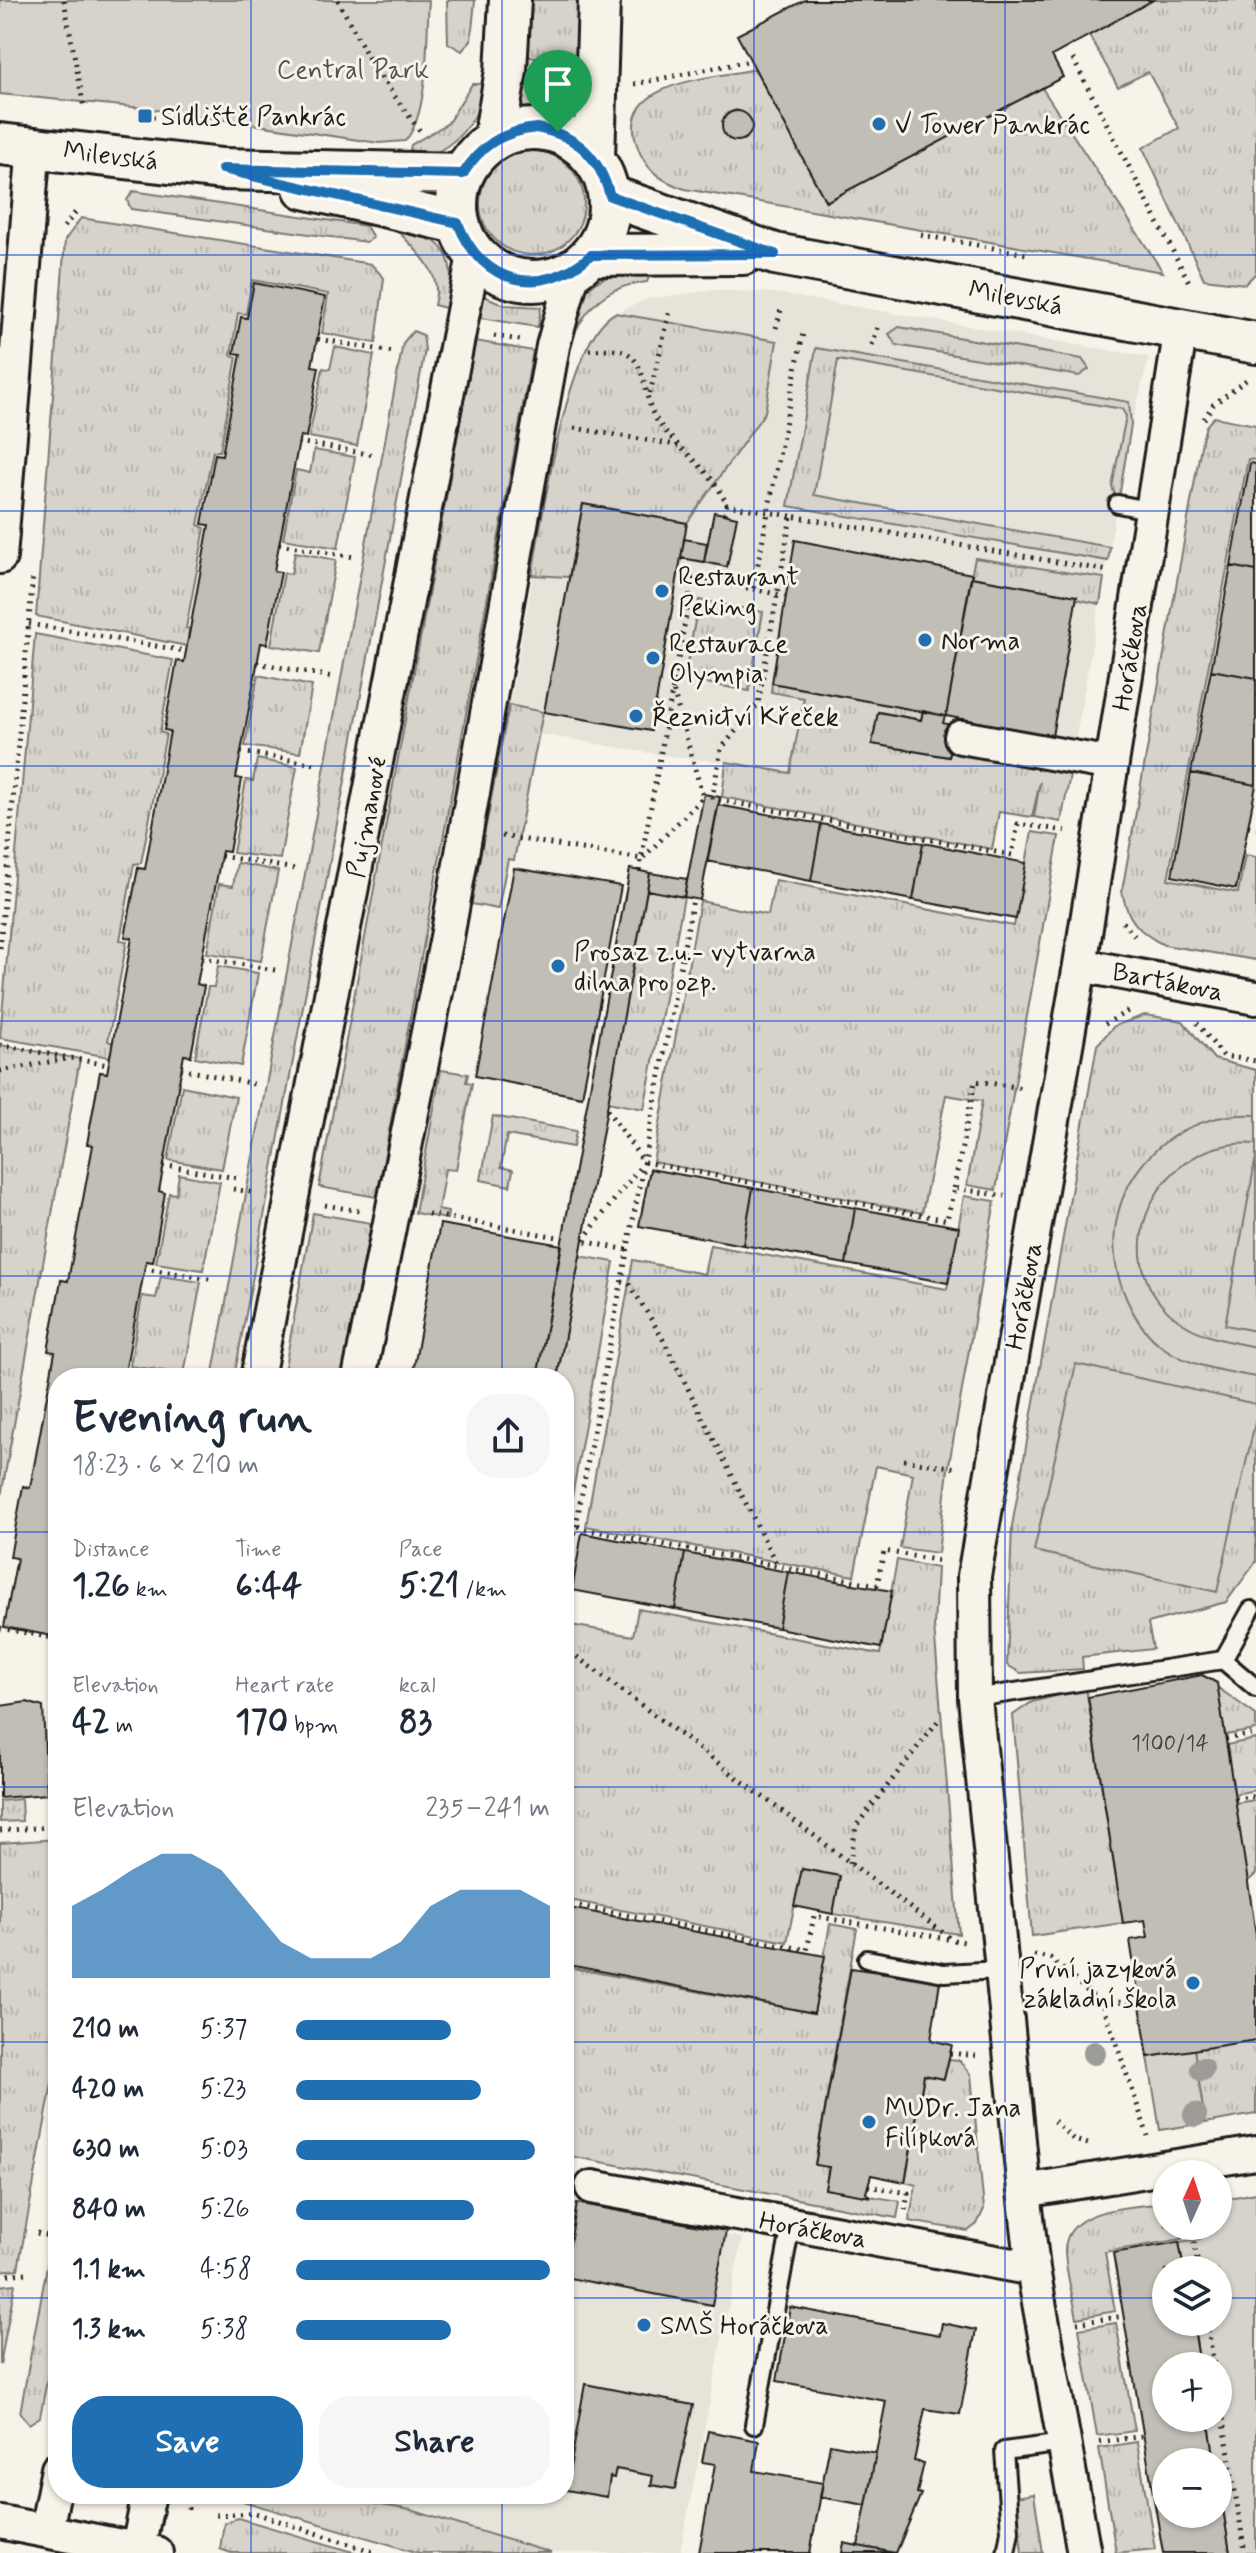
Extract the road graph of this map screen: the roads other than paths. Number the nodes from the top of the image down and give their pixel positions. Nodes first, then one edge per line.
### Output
1 (510, 0) edge
2 (599, 0) edge
3 (494, 139) junction
4 (17, 145) edge
5 (594, 158) junction
6 (222, 169) junction
7 (463, 174) junction
8 (610, 196) junction
9 (466, 239) junction
10 (775, 254) junction
11 (582, 263) junction
12 (1181, 328) junction
13 (1251, 357) edge
14 (1118, 504) dead end
15 (1153, 511) junction
16 (0, 557) edge
17 (961, 737) dead end
18 (1112, 764) junction
19 (1080, 965) junction
20 (1256, 998) edge
21 (259, 1368) edge
22 (361, 1368) edge
23 (1251, 1610) dead end
24 (1223, 1660) junction
25 (1256, 1688) edge
26 (962, 1702) junction
27 (867, 1959) dead end
28 (1000, 1970) junction
29 (1256, 2153) edge
30 (592, 2187) dead end
31 (1024, 2191) junction
32 (791, 2225) junction
33 (1033, 2269) junction
34 (754, 2425) dead end
35 (1078, 2443) junction
36 (51, 2504) edge
37 (149, 2504) edge
38 (0, 2522) edge
39 (46, 2531) junction
40 (147, 2551) edge
41 (1006, 2553) edge
42 (1084, 2553) edge

1 - 3 street
2 - 5 street
3 - 5 street
3 - 7 street
4 - 6 street, Milevská
4 - 16 street
5 - 8 street
6 - 7 street, Milevská
6 - 9 street, Milevská
7 - 9 street
8 - 10 street, Milevská
8 - 11 street
9 - 11 street, Milevská
9 - 21 street, Pujmanové
10 - 11 street, Milevská
10 - 12 street, Milevská
11 - 22 street
12 - 13 street, Milevská
12 - 15 street, Horáčkova
14 - 15 lane
15 - 18 street, Horáčkova
17 - 18 street
18 - 19 street, Horáčkova
19 - 20 street, Bartákova
19 - 26 street, Horáčkova
23 - 24 lane
24 - 25 lane
24 - 26 lane
26 - 28 street, Horáčkova
27 - 28 lane
28 - 31 street, Horáčkova
29 - 31 street
30 - 32 street, Horáčkova
31 - 33 street, Horáčkova
32 - 33 street, Horáčkova
32 - 34 lane
33 - 35 street, Horáčkova
35 - 41 lane
35 - 42 street, Horáčkova
36 - 39 street
37 - 40 street
38 - 39 street
39 - 40 street

